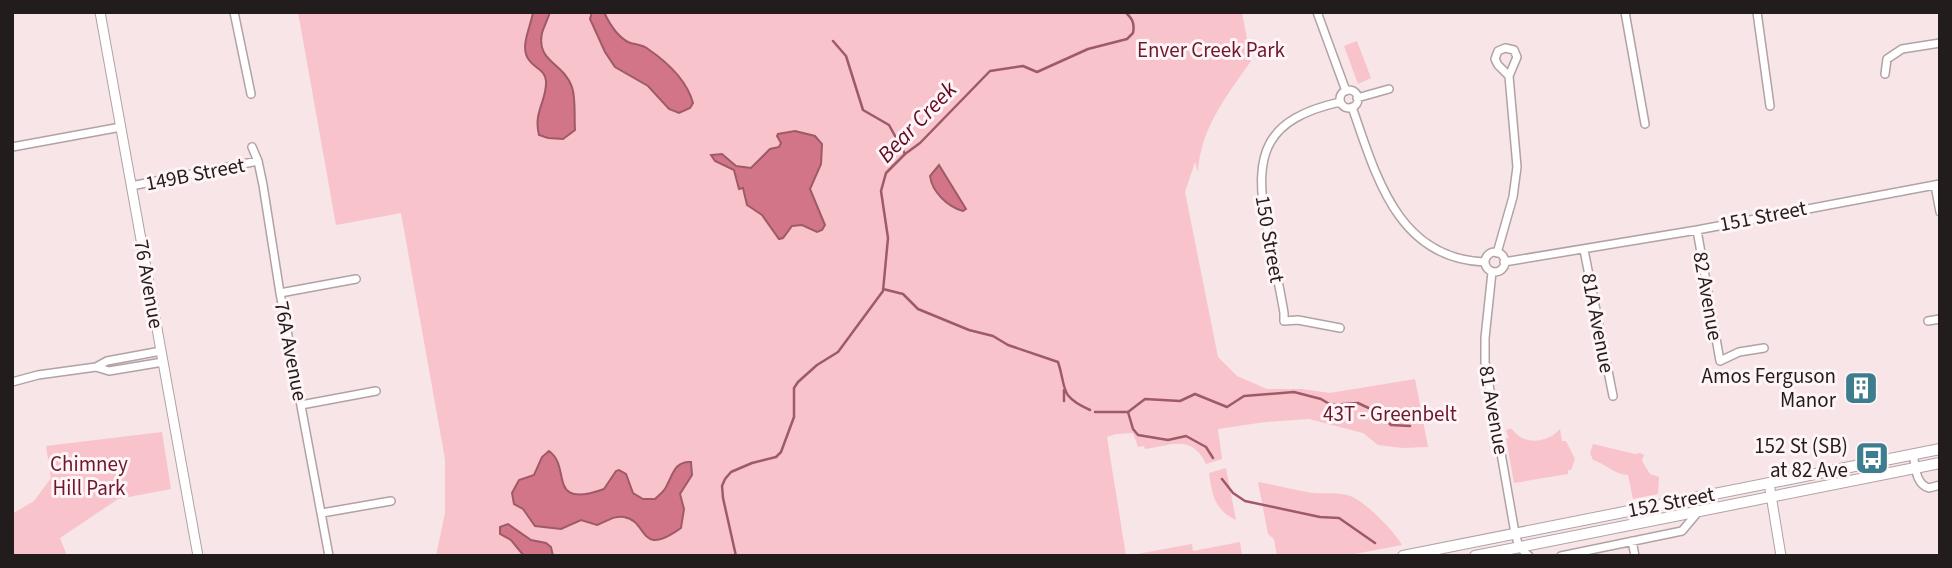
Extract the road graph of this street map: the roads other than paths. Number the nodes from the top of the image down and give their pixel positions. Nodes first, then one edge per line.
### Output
1 (100, 12) edge
2 (233, 12) edge
3 (1317, 12) edge
4 (1625, 12) edge
5 (1757, 12) edge
6 (1940, 43) edge
7 (1885, 74) dead end
8 (1509, 76) dead end
9 (1389, 89) dead end
10 (1346, 91) junction
11 (251, 94) dead end
12 (1357, 98) junction
13 (1340, 102) junction
14 (1770, 106) dead end
15 (1352, 107) junction
16 (1644, 124) dead end
17 (121, 127) junction
18 (12, 147) edge
19 (252, 147) dead end
20 (258, 161) junction
21 (1937, 184) edge
22 (131, 186) junction
23 (1940, 212) edge
24 (1697, 230) junction
25 (1584, 250) junction
26 (1497, 253) junction
27 (1485, 262) junction
28 (1504, 262) junction
29 (1492, 272) junction
30 (356, 279) dead end
31 (280, 293) junction
32 (1940, 319) edge
33 (1928, 321) dead end
34 (1340, 328) dead end
35 (1764, 348) dead end
36 (161, 351) junction
37 (163, 362) junction
38 (96, 367) junction
39 (12, 382) edge
40 (376, 391) dead end
41 (1613, 396) dead end
42 (301, 405) junction
43 (1940, 449) edge
44 (1913, 454) junction
45 (1940, 463) edge
46 (1916, 468) junction
47 (1769, 483) junction
48 (1940, 485) edge
49 (1771, 498) junction
50 (391, 501) dead end
51 (1698, 512) junction
52 (322, 513) junction
53 (1514, 533) junction
54 (1632, 541) junction
55 (1519, 547) junction
56 (198, 556) edge
57 (330, 556) edge
58 (1403, 556) edge
59 (1475, 556) edge
60 (1529, 556) edge
61 (1561, 556) edge
62 (1635, 556) edge
63 (1781, 556) edge

1 - 17 street, 76 Avenue
2 - 11 street
3 - 10 street
4 - 16 street
5 - 14 street
6 - 7 street
8 - 26 street
9 - 12 street
10 - 12 street
10 - 13 street
12 - 15 street
13 - 15 street
13 - 34 street, 150 Street
15 - 27 street
17 - 18 street
17 - 22 street, 76 Avenue
19 - 20 street, 76A Avenue
20 - 22 street, 149B Street
20 - 31 street, 76A Avenue
21 - 23 street
21 - 24 street, 151 Street
22 - 36 street, 76 Avenue
24 - 25 street, 151 Street
24 - 35 street, 82 Avenue
25 - 28 street, 151 Street
25 - 41 street, 81A Avenue
26 - 27 street
26 - 28 street
27 - 29 street
28 - 29 street
29 - 53 street, 81 Avenue
30 - 31 street
31 - 42 street, 76A Avenue
32 - 33 street
36 - 37 street, 76 Avenue
36 - 38 street
37 - 38 street
37 - 56 street, 76 Avenue
38 - 39 street
40 - 42 street
42 - 52 street, 76A Avenue
43 - 44 main road, 152 Street
44 - 46 street
44 - 47 main road, 152 Street
45 - 46 main road, 152 Street
46 - 48 street
46 - 49 main road, 152 Street
47 - 49 street
47 - 53 main road, 152 Street
49 - 51 main road, 152 Street
49 - 63 street
50 - 52 street
51 - 54 street
51 - 55 main road, 152 Street
52 - 57 street, 76A Avenue
53 - 55 street, 81 Avenue
53 - 58 main road, 152 Street
54 - 61 street
54 - 62 street
55 - 59 main road, 152 Street
55 - 60 street

